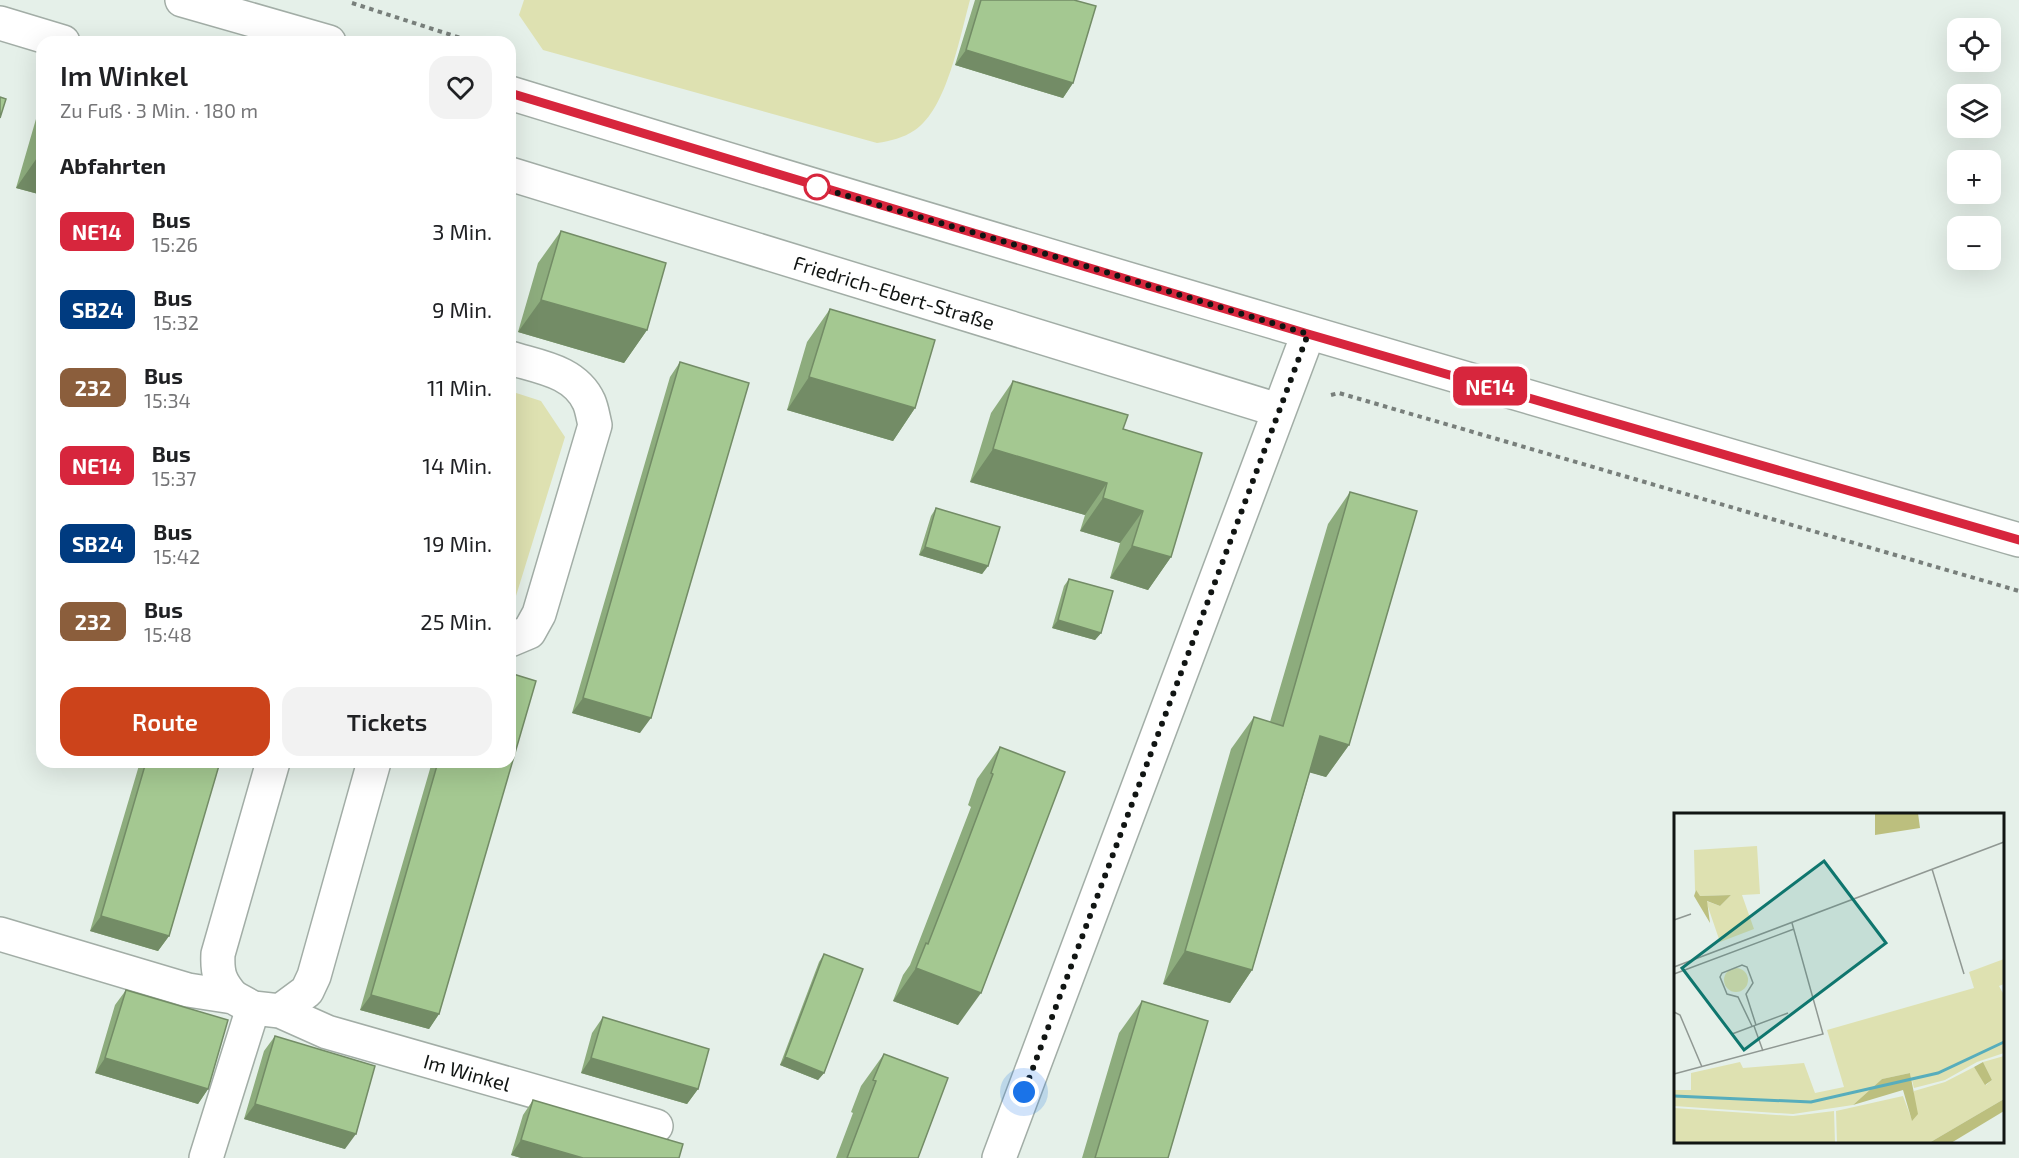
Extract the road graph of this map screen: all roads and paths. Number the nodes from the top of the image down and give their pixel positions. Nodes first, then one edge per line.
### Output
1 (182, 0) edge
2 (342, 0) edge
3 (0, 23) edge
4 (43, 36) edge
5 (308, 36) edge
6 (454, 36) edge
7 (516, 95) edge
8 (516, 176) edge
9 (1308, 334) junction
10 (516, 359) edge
11 (1278, 410) junction
12 (2019, 540) edge
13 (2019, 591) edge
14 (516, 637) edge
15 (271, 768) edge
16 (372, 768) edge
17 (0, 934) edge
18 (256, 1005) junction
19 (656, 1125) dead end
20 (206, 1158) edge
21 (999, 1158) edge

1 - 5 street
2 - 6 path
3 - 4 street
7 - 9 street
8 - 11 street, Friedrich-Ebert-Straße
9 - 11 street
9 - 12 street
10 - 14 street
11 - 13 path
11 - 21 street
15 - 18 street
16 - 18 street
17 - 18 street, Im Winkel
18 - 19 street, Im Winkel
18 - 20 street

